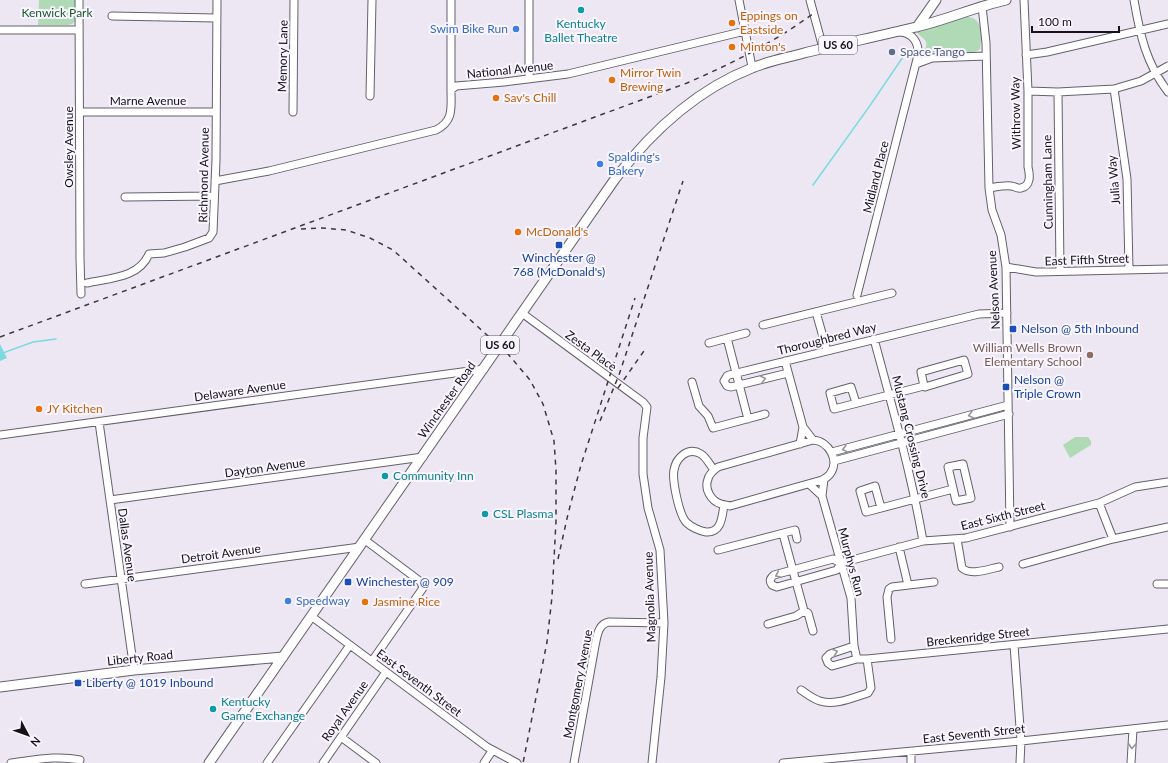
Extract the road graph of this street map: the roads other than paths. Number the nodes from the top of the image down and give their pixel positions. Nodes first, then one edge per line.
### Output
1 (79, 0) edge
2 (217, 0) edge
3 (294, 0) edge
4 (372, 0) edge
5 (451, 0) edge
6 (529, 0) edge
7 (739, 0) edge
8 (810, 0) edge
9 (936, 0) edge
10 (1006, 0) edge
11 (1024, 0) edge
12 (1134, 0) edge
13 (982, 6) junction
14 (112, 16) dead end
15 (216, 18) junction
16 (1168, 24) edge
17 (917, 27) junction
18 (0, 30) edge
19 (79, 30) junction
20 (1139, 30) junction
21 (745, 31) junction
22 (896, 31) junction
23 (823, 48) junction
24 (1026, 55) junction
25 (986, 56) junction
26 (916, 64) junction
27 (1168, 66) edge
28 (752, 68) junction
29 (1156, 73) junction
30 (529, 79) junction
31 (1114, 89) junction
32 (451, 90) junction
33 (1028, 91) junction
34 (1058, 92) junction
35 (1168, 92) edge
36 (370, 96) dead end
37 (80, 112) junction
38 (216, 112) junction
39 (293, 112) dead end
40 (215, 181) junction
41 (989, 188) junction
42 (214, 196) junction
43 (125, 197) dead end
44 (1006, 267) junction
45 (1129, 269) junction
46 (1168, 269) edge
47 (1060, 271) junction
48 (87, 283) dead end
49 (892, 293) dead end
50 (81, 294) dead end
51 (857, 295) dead end
52 (816, 312) junction
53 (522, 313) junction
54 (1007, 313) junction
55 (763, 325) dead end
56 (746, 333) dead end
57 (727, 338) junction
58 (874, 339) junction
59 (709, 343) dead end
60 (827, 351) junction
61 (785, 361) junction
62 (484, 369) junction
63 (788, 373) junction
64 (736, 374) junction
65 (692, 382) dead end
66 (739, 385) junction
67 (924, 386) junction
68 (889, 394) junction
69 (856, 403) dead end
70 (1008, 404) junction
71 (647, 407) joint
72 (765, 414) dead end
73 (1008, 414) junction
74 (748, 419) junction
75 (99, 422) junction
76 (803, 426) junction
77 (900, 434) junction
78 (0, 435) edge
79 (807, 442) junction
80 (902, 442) junction
81 (832, 452) junction
82 (423, 457) junction
83 (834, 461) junction
84 (714, 470) junction
85 (820, 480) junction
86 (1168, 482) edge
87 (809, 484) junction
88 (953, 489) junction
89 (822, 496) junction
90 (916, 499) junction
91 (110, 500) junction
92 (1099, 503) junction
93 (724, 505) junction
94 (881, 508) dead end
95 (1010, 527) junction
96 (1168, 527) edge
97 (783, 534) junction
98 (797, 539) dead end
99 (958, 539) junction
100 (1113, 539) junction
101 (923, 541) junction
102 (363, 543) junction
103 (899, 547) junction
104 (718, 550) dead end
105 (841, 563) junction
106 (1023, 564) dead end
107 (1000, 567) dead end
108 (793, 569) junction
109 (121, 579) junction
110 (796, 582) junction
111 (934, 582) dead end
112 (85, 584) dead end
113 (1157, 584) dead end
114 (1168, 584) edge
115 (908, 585) junction
116 (804, 611) junction
117 (311, 616) junction
118 (664, 623) junction
119 (768, 624) dead end
120 (1168, 629) edge
121 (813, 631) dead end
122 (891, 639) dead end
123 (350, 645) junction
124 (1014, 645) junction
125 (854, 646) junction
126 (283, 656) junction
127 (857, 659) junction
128 (867, 659) junction
129 (372, 661) junction
130 (134, 670) junction
131 (386, 672) junction
132 (0, 687) edge
133 (800, 690) dead end
134 (1168, 725) edge
135 (1133, 729) junction
136 (341, 737) junction
137 (1020, 741) junction
138 (492, 751) junction
139 (911, 752) junction
140 (80, 760) dead end
141 (514, 762) edge
142 (11, 763) edge
143 (209, 763) edge
144 (267, 763) edge
145 (323, 763) edge
146 (376, 763) edge
147 (484, 763) edge
148 (574, 763) edge
149 (652, 763) edge
150 (783, 763) edge
151 (911, 763) edge
152 (1020, 763) edge
153 (1131, 763) edge

1 - 19 street, Owsley Avenue
2 - 15 street, Richmond Avenue
3 - 39 street, Memory Lane
4 - 36 street
5 - 32 street
6 - 30 street
7 - 21 street
8 - 23 street
9 - 17 main road
10 - 13 main road, Winchester Road
11 - 24 street, Withrow Way
12 - 20 street
13 - 17 main road, Winchester Road
13 - 25 street, Nelson Avenue
14 - 15 street
15 - 38 street, Richmond Avenue
16 - 20 street
17 - 22 main road, Winchester Road / US 60
18 - 19 street
19 - 37 street, Owsley Avenue
20 - 24 street
20 - 29 street
21 - 28 street
21 - 30 street, National Avenue
22 - 23 main road, Winchester Road / US 60
22 - 26 street, Midland Place
23 - 28 main road, Winchester Road / US 60
24 - 33 street, Withrow Way
25 - 26 street
25 - 41 street, Nelson Avenue
26 - 51 street, Midland Place
27 - 29 street
28 - 53 main road, Winchester Road / US 60
29 - 31 street
29 - 35 street
30 - 32 street, National Avenue
31 - 34 street
31 - 45 street, Julia Way
32 - 40 street
33 - 34 street
33 - 41 street, Withrow Way
34 - 47 street, Cunningham Lane
37 - 38 street, Marne Avenue
37 - 50 street, Owsley Avenue
38 - 40 street, Richmond Avenue
40 - 42 street, Richmond Avenue
41 - 44 street, Nelson Avenue
42 - 43 street
42 - 48 street, Richmond Avenue
44 - 47 street, East Fifth Street
44 - 54 street, Nelson Avenue
45 - 46 street, East Fifth Street
45 - 47 street, East Fifth Street
49 - 52 street
52 - 55 street
52 - 60 street
53 - 62 main road, Winchester Road / US 60
53 - 71 street, Zesta Place
54 - 58 street, Thoroughbred Way
54 - 70 street, Nelson Avenue
56 - 57 street
57 - 59 street
57 - 64 street
58 - 60 street, Thoroughbred Way
58 - 68 street, Mustang Crossing Drive
60 - 61 street, Thoroughbred Way
61 - 63 street
61 - 64 street, Thoroughbred Way
62 - 75 street, Delaware Avenue
62 - 82 main road, Winchester Road / US 60
66 -> 63 street, Thoroughbred Way
63 - 76 street
64 - 66 street
64 - 66 street
65 - 74 street
66 - 74 street
67 - 67 street
67 - 68 street
68 - 69 street
68 - 77 street, Mustang Crossing Drive
70 - 73 street, Nelson Avenue
70 -> 77 street
71 - 118 street, Magnolia Avenue
72 - 74 street
73 - 80 street
73 - 95 street, Nelson Avenue
75 - 78 street, Delaware Avenue
75 - 91 street, Dallas Avenue
76 - 79 street
76 - 79 street
77 - 80 street, Mustang Crossing Drive
77 -> 81 street
79 - 81 street
79 - 84 street
80 - 83 street
80 - 90 street, Mustang Crossing Drive
81 - 83 street
82 - 91 street, Dayton Avenue
82 - 102 main road, Winchester Road / US 60
83 - 85 street
84 - 93 street
84 - 93 street
85 - 87 street
85 - 89 street, Murphys Run
86 - 92 street, East Sixth Street
87 - 89 street
87 - 93 street
88 - 88 street
88 - 90 street
89 - 105 street, Murphys Run
90 - 94 street
90 - 101 street, Mustang Crossing Drive
91 - 109 street, Dallas Avenue
92 - 95 street, East Sixth Street
92 - 100 street
95 - 99 street, East Sixth Street
96 - 100 street
97 - 98 street
97 - 104 street
97 - 108 street
99 - 101 street, East Sixth Street
99 - 107 street
100 - 106 street
101 - 103 street, East Sixth Street
102 - 109 street, Detroit Avenue
102 - 117 main road, Winchester Road / US 60
102 - 129 street
103 - 105 street, East Sixth Street
103 - 115 street
105 - 108 street, East Sixth Street
105 - 110 street, East Sixth Street
105 - 125 street, Murphys Run
108 - 110 street
108 -> 110 street, East Sixth Street
109 - 112 street, Detroit Avenue
109 - 130 street, Dallas Avenue
110 - 116 street
111 - 115 street
113 - 114 street
115 - 122 street
116 - 119 street
116 - 121 street
117 - 123 street, East Seventh Street
117 - 126 main road, Winchester Road / US 60
118 - 148 street, Montgomery Avenue
118 - 149 street, Magnolia Avenue
120 - 124 street, Breckenridge Street
123 - 129 street, East Seventh Street
123 - 144 street
124 - 128 street, Breckenridge Street
124 - 137 street
125 - 127 street, Murphys Run
127 -> 125 street, Breckenridge Street
126 - 130 main road, Liberty Road
126 - 143 main road, Winchester Road / US 60
127 - 128 street, Breckenridge Street
128 - 133 street
129 - 131 street, East Seventh Street
130 - 132 main road, Liberty Road
131 - 136 street, Royal Avenue
131 - 138 street, East Seventh Street
134 - 135 street, East Seventh Street
135 - 137 street, East Seventh Street
135 -> 153 street
136 - 145 street, Royal Avenue
136 - 146 street
137 - 139 street, East Seventh Street
137 - 152 street
138 - 141 street, East Seventh Street
138 - 147 street
139 - 150 street, East Seventh Street
139 - 151 street
140 - 142 street

